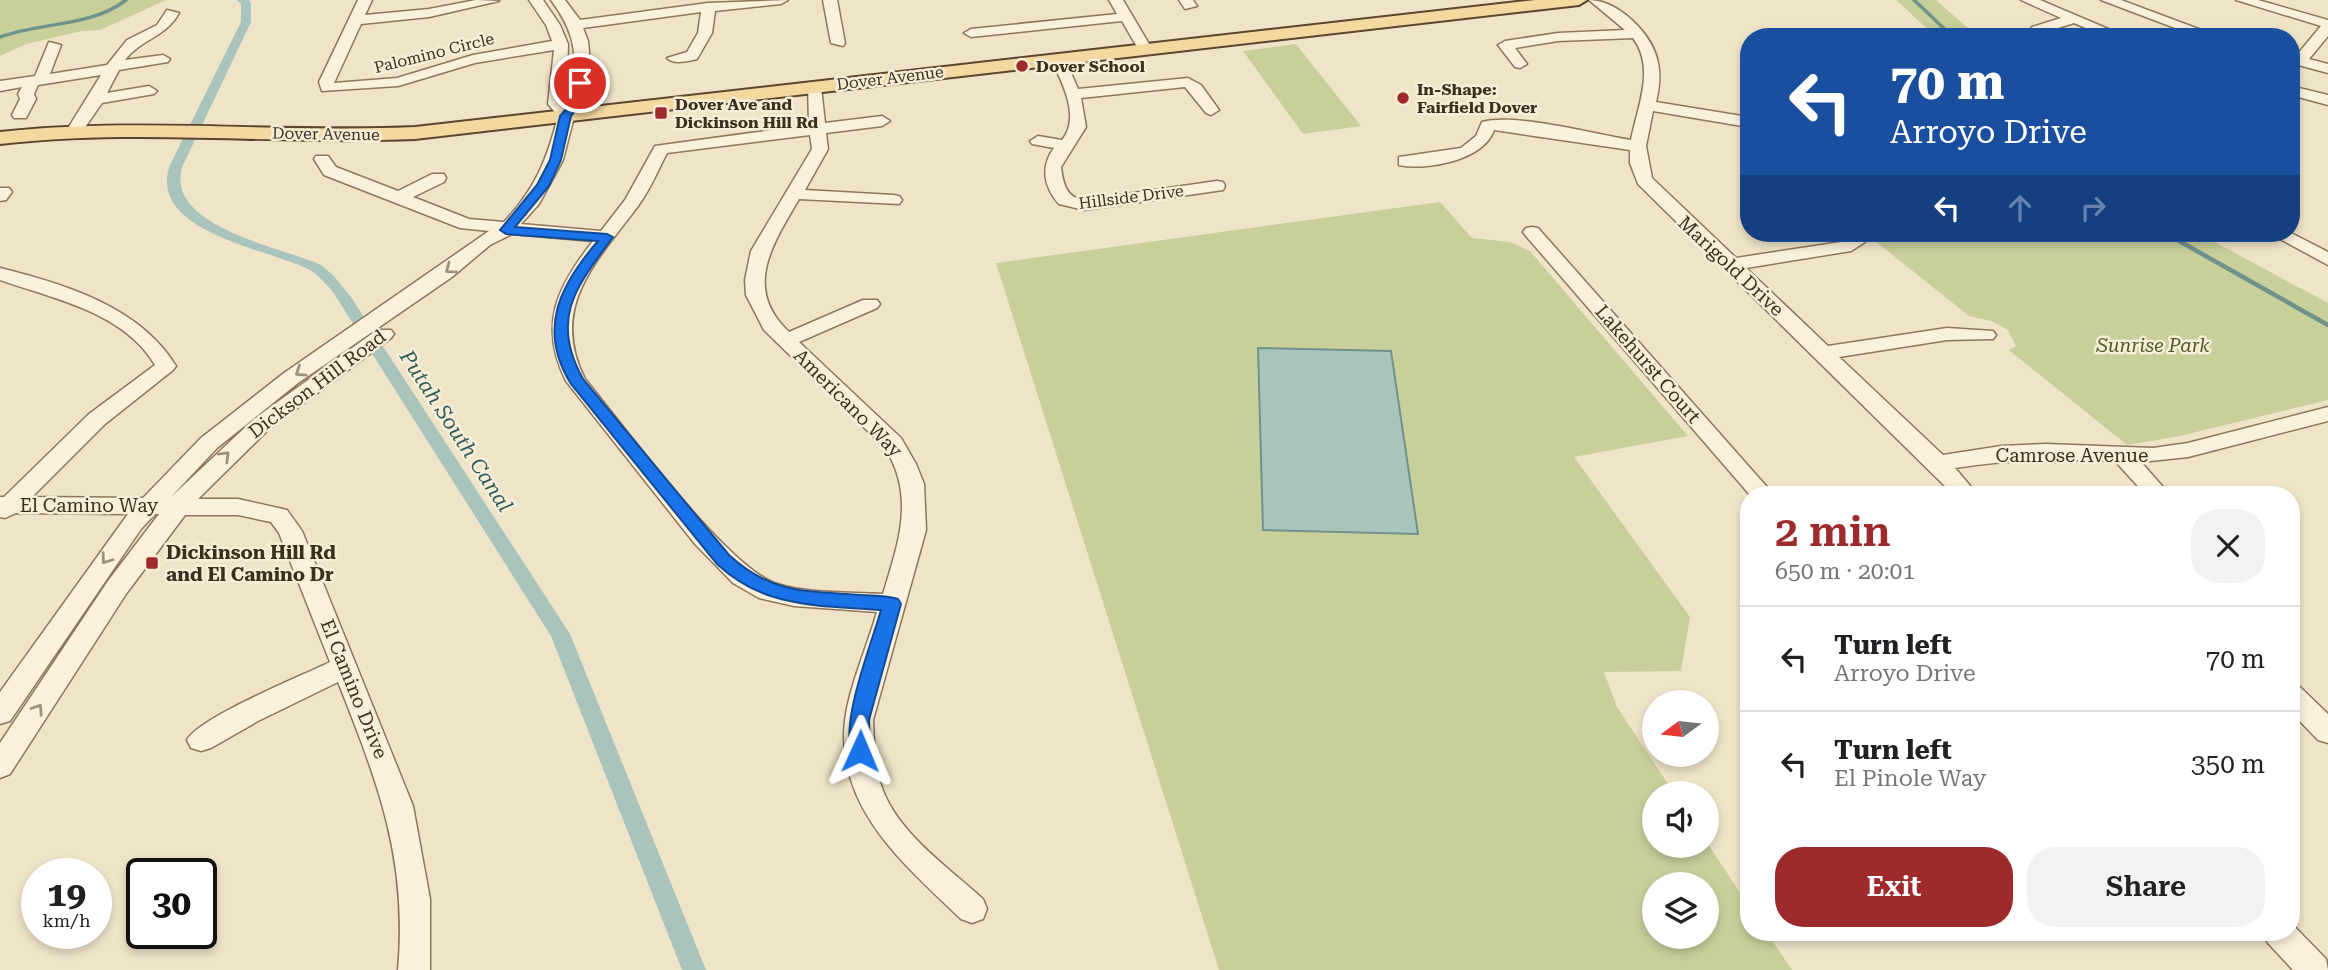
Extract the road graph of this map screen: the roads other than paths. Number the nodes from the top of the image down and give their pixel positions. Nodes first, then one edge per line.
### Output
1 (365, 0) edge
2 (536, 0) edge
3 (558, 0) edge
4 (782, 0) edge
5 (830, 0) edge
6 (1116, 0) edge
7 (1579, 0) edge
8 (1596, 0) edge
9 (2028, 0) edge
10 (2108, 0) edge
11 (2243, 0) edge
12 (492, 1) edge
13 (708, 7) junction
14 (172, 13) dead end
15 (1125, 17) junction
16 (2073, 19) junction
17 (356, 20) junction
18 (575, 25) junction
19 (2328, 26) edge
20 (2044, 28) edge
21 (2096, 28) edge
22 (2187, 28) edge
23 (183, 32) dead end
24 (971, 33) dead end
25 (153, 34) junction
26 (1636, 34) junction
27 (113, 39) dead end
28 (136, 41) junction
29 (838, 43) dead end
30 (561, 44) junction
31 (54, 45) dead end
32 (1145, 49) junction
33 (2300, 56) edge
34 (674, 58) dead end
35 (163, 59) dead end
36 (1058, 59) junction
37 (2300, 62) edge
38 (1520, 64) dead end
39 (113, 67) junction
40 (2328, 69) edge
41 (36, 80) junction
42 (0, 86) edge
43 (813, 87) junction
44 (149, 91) dead end
45 (2300, 92) edge
46 (1071, 94) junction
47 (97, 99) junction
48 (2328, 100) edge
49 (1647, 105) junction
50 (1211, 110) dead end
51 (20, 115) dead end
52 (566, 116) junction
53 (882, 121) dead end
54 (1740, 121) edge
55 (818, 128) junction
56 (73, 133) junction
57 (0, 138) edge
58 (1038, 141) dead end
59 (1064, 145) junction
60 (0, 146) edge
61 (1636, 146) junction
62 (322, 159) dead end
63 (1405, 161) dead end
64 (438, 178) dead end
65 (1217, 186) dead end
66 (794, 194) junction
67 (398, 198) junction
68 (893, 200) dead end
69 (506, 230) junction
70 (1532, 232) dead end
71 (607, 237) junction
72 (1856, 242) edge
73 (2295, 242) edge
74 (2328, 259) edge
75 (1730, 265) junction
76 (3, 278) edge
77 (870, 304) dead end
78 (1986, 335) dead end
79 (785, 341) junction
80 (355, 343) junction
81 (1823, 353) junction
82 (2328, 414) edge
83 (2124, 457) junction
84 (1938, 463) junction
85 (1755, 486) edge
86 (1959, 486) edge
87 (2150, 486) edge
88 (149, 506) junction
89 (178, 506) junction
90 (3, 508) edge
91 (892, 604) junction
92 (345, 667) junction
93 (2300, 704) edge
94 (0, 713) edge
95 (2328, 732) edge
96 (201, 740) dead end
97 (0, 765) edge
98 (972, 909) dead end
99 (2287, 941) edge
100 (414, 970) edge
101 (2315, 970) edge

1 - 17 street, Palomino Circle
2 - 30 street, Dickson Hill Road
3 - 18 street, Dickson Hill Road
4 - 13 street
5 - 29 street
6 - 15 street
7 - 32 main road, Dover Avenue
8 - 26 street, Marigold Drive
9 - 16 street
10 - 22 street
11 - 19 street
12 - 17 street
13 - 18 street
13 - 34 street
14 - 25 street
15 - 24 street
15 - 32 street
16 - 20 street
16 - 21 street
17 - 30 street, Palomino Circle
18 - 52 street, Dickson Hill Road
19 - 33 street
23 - 25 street
25 - 28 street
26 - 38 street
26 - 49 street, Marigold Drive
27 - 28 street
28 - 39 street
30 - 52 street, Dickson Hill Road
31 - 41 street
32 - 36 main road, Dover Avenue
35 - 39 street
36 - 43 main road, Dover Avenue
36 - 46 street, Hillside Drive
37 - 40 street
39 - 41 street
39 - 47 street
41 - 42 street
41 - 51 street
43 - 52 main road, Dover Avenue
43 - 55 street, Americano Way
44 - 47 street
45 - 48 street
46 - 50 street
46 - 59 street, Hillside Drive
47 - 56 street
49 - 54 street
49 - 61 street, Marigold Drive
52 - 56 main road, Dover Avenue
52 - 69 street, Dickson Hill Road
53 - 55 street
55 - 66 street, Americano Way
55 - 71 street
56 - 57 main road, Dover Avenue
56 - 60 main road, Dover Avenue
58 - 59 street
59 - 65 street, Hillside Drive
61 - 63 street
61 - 75 street, Marigold Drive
62 - 67 street
64 - 67 street
66 - 68 street
66 - 79 street, Americano Way
67 - 69 street
69 - 71 street
69 - 80 street, Dickson Hill Road
70 - 85 street, Lakehurst Court
71 - 91 street
72 - 75 street
73 - 74 street
75 - 81 street, Marigold Drive
76 - 90 street
77 - 79 street
78 - 81 street
79 - 91 street, Americano Way
80 -> 88 street, Dickson Hill Road
89 -> 80 street, Dickson Hill Road
81 - 84 street, Marigold Drive
82 - 83 street, Camrose Avenue
83 - 84 street, Camrose Avenue
83 - 87 street
84 - 86 street, Marigold Drive
88 - 89 street, El Camino Way
88 - 90 street, El Camino Way
88 -> 94 street, Dickson Hill Road
89 - 92 street, El Camino Drive
97 -> 89 street, Dickson Hill Road
91 - 98 street, Americano Way
92 - 96 street
92 - 100 street, El Camino Drive
93 - 95 street
99 - 101 street

